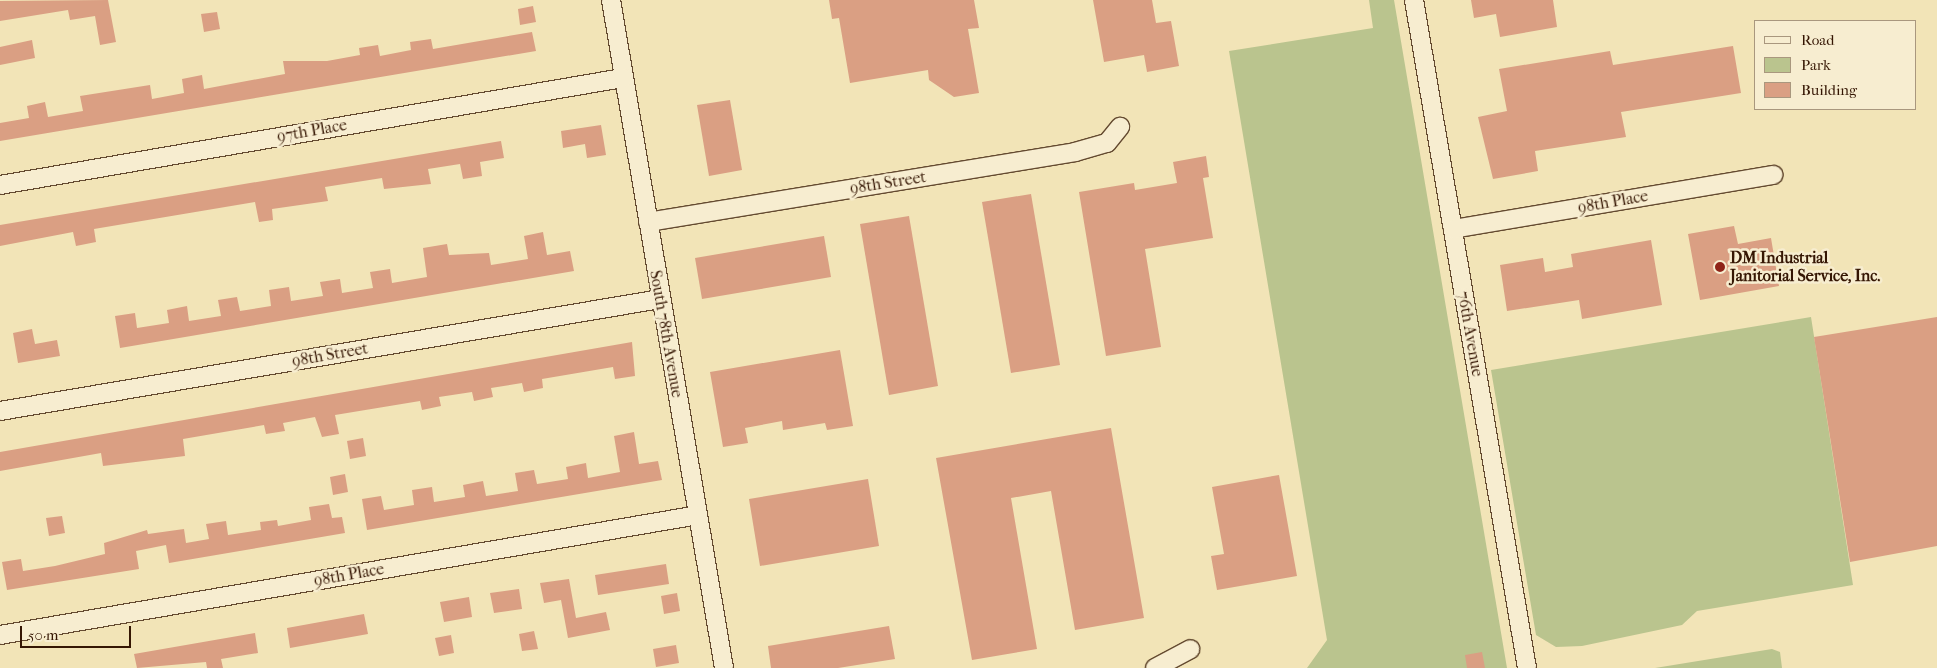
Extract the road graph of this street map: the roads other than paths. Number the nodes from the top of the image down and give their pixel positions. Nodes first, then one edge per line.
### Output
1 (611, 0) edge
2 (1414, 0) edge
3 (623, 78) junction
4 (1120, 127) dead end
5 (1773, 175) dead end
6 (0, 184) edge
7 (648, 222) junction
8 (1453, 229) junction
9 (660, 299) junction
10 (0, 411) edge
11 (698, 515) junction
12 (0, 635) edge
13 (1190, 649) dead end
14 (724, 668) edge
15 (1155, 668) edge
16 (1527, 668) edge

1 - 3 street, South 78th Avenue
2 - 8 street, 76th Avenue
3 - 6 street, 97th Place
3 - 7 street, South 78th Avenue
4 - 7 street, 98th Street
5 - 8 street, 98th Place
7 - 9 street, South 78th Avenue
8 - 16 street, 76th Avenue
9 - 10 street, 98th Street
9 - 11 street, South 78th Avenue
11 - 12 street, 98th Place
11 - 14 street, South 78th Avenue
13 - 15 street

